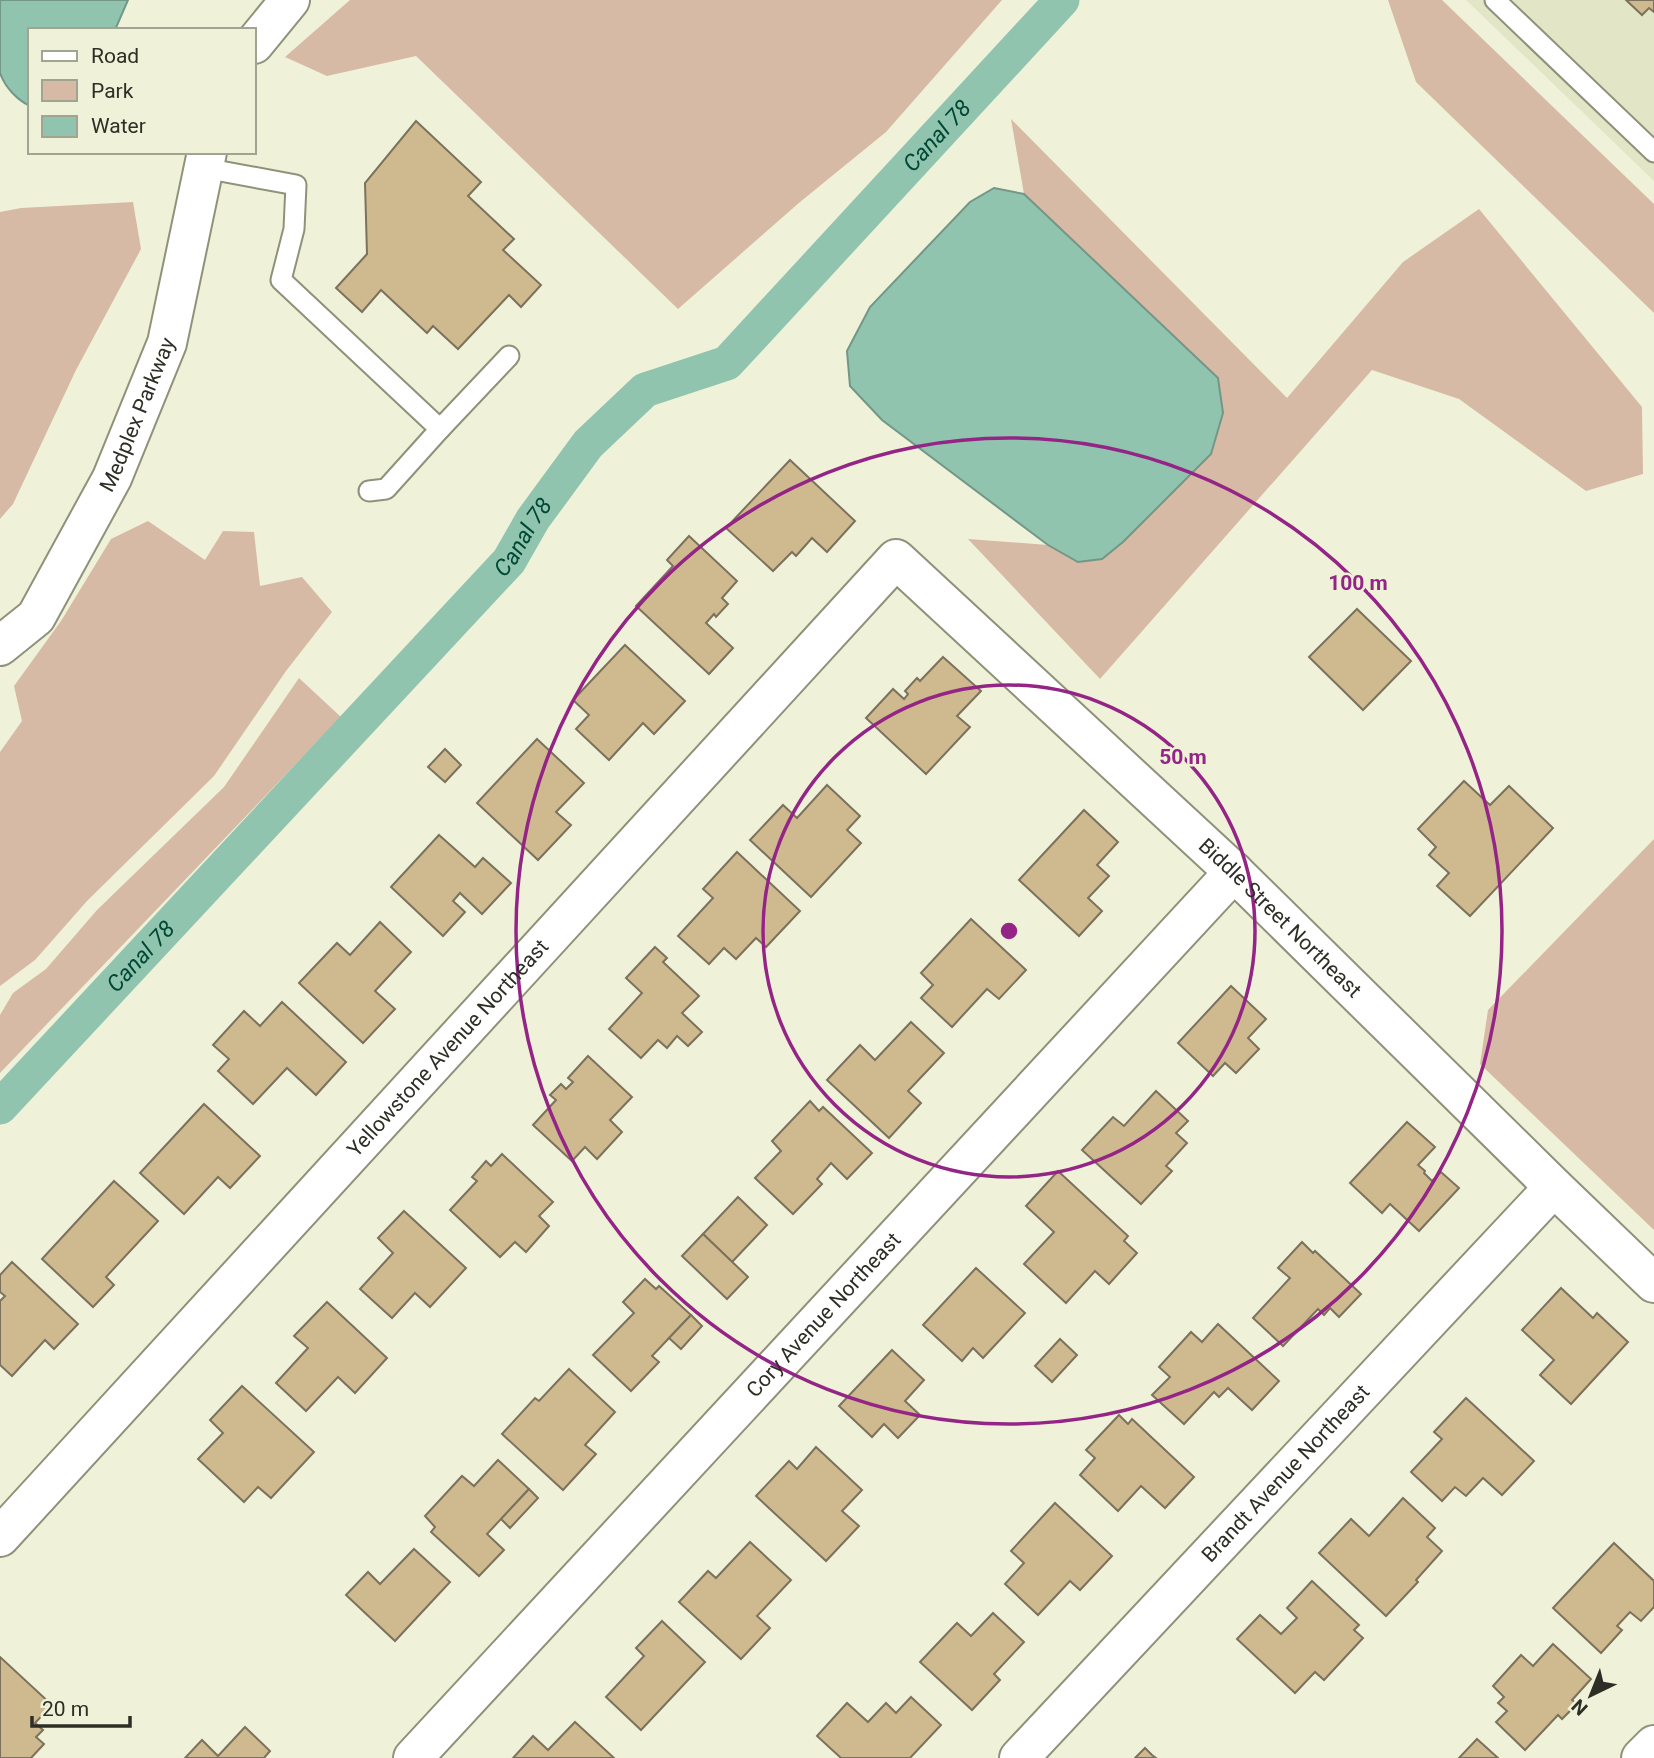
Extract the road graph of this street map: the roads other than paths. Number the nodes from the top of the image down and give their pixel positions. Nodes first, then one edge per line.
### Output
1 (290, 0) edge
2 (1495, 0) edge
3 (256, 42) edge
4 (1654, 152) edge
5 (206, 160) edge
6 (509, 356) dead end
7 (440, 429) junction
8 (369, 491) dead end
9 (897, 559) joint
10 (0, 646) edge
11 (1234, 872) junction
12 (1554, 1188) junction
13 (1654, 1283) edge
14 (0, 1537) edge
15 (1654, 1745) edge
16 (413, 1758) edge
17 (1019, 1758) edge
18 (1641, 1758) edge

1 - 3 street
2 - 4 lane
5 - 7 lane
5 - 10 street, Medplex Parkway
6 - 7 lane
7 - 8 lane
9 - 11 street, Biddle Street Northeast
9 - 14 street, Yellowstone Avenue Northeast
11 - 12 street, Biddle Street Northeast
11 - 16 street, Cory Avenue Northeast
12 - 13 street, Biddle Street Northeast
12 - 17 street, Brandt Avenue Northeast
15 - 18 street

